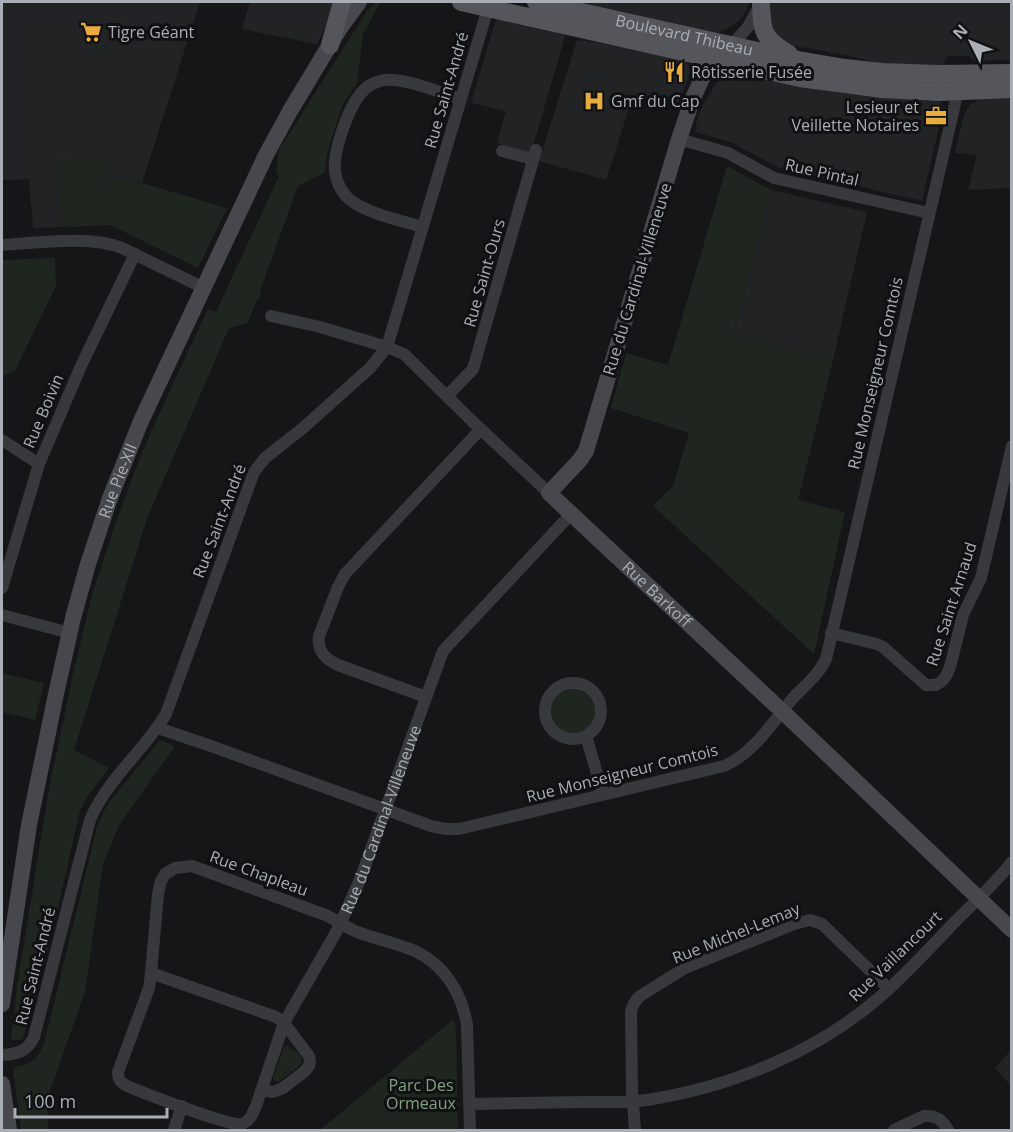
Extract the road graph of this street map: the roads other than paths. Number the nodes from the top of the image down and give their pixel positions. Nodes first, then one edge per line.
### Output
1 (342, 2) edge
2 (359, 2) edge
3 (461, 2) edge
4 (761, 2) edge
5 (547, 7) edge
6 (488, 8) junction
7 (330, 45) junction
8 (732, 45) junction
9 (717, 59) junction
10 (798, 60) junction
11 (1011, 73) edge
12 (958, 83) junction
13 (1011, 89) edge
14 (460, 99) junction
15 (679, 139) junction
16 (502, 151) dead end
17 (929, 213) junction
18 (423, 227) junction
19 (2, 245) edge
20 (135, 254) junction
21 (204, 288) junction
22 (271, 316) dead end
23 (387, 347) junction
24 (447, 396) junction
25 (480, 429) junction
26 (2, 440) edge
27 (1011, 446) edge
28 (39, 464) junction
29 (549, 493) junction
30 (571, 514) junction
31 (2, 588) edge
32 (2, 615) edge
33 (70, 633) junction
34 (831, 633) junction
35 (426, 698) junction
36 (783, 712) junction
37 (158, 728) junction
38 (586, 736) junction
39 (603, 794) junction
40 (385, 809) junction
41 (1011, 862) edge
42 (977, 898) junction
43 (340, 923) junction
44 (1011, 930) edge
45 (152, 973) junction
46 (890, 988) junction
47 (2, 1005) edge
48 (284, 1023) junction
49 (2, 1055) edge
50 (2, 1084) edge
51 (262, 1090) junction
52 (633, 1101) junction
53 (470, 1104) junction
54 (182, 1106) junction
55 (9, 1131) edge
56 (174, 1131) edge
57 (470, 1131) edge
58 (635, 1131) edge
59 (894, 1131) edge
60 (948, 1131) edge

1 - 7 main road
2 - 7 street, Rue Pie-XII
3 - 6 main road, Boulevard Thibeau
4 - 8 street
4 - 10 main road
5 - 6 main road, Boulevard Thibeau
5 - 8 main road, Boulevard Thibeau
5 - 9 main road, Boulevard Thibeau
6 - 14 street, Rue Saint-André
7 - 21 street, Rue Pie-XII
8 - 9 street, Rue du Cardinal-Villeneuve
8 - 10 main road, Boulevard Thibeau
9 - 12 main road, Boulevard Thibeau
9 - 15 street, Rue du Cardinal-Villeneuve
10 - 12 main road, Boulevard Thibeau
11 - 12 main road, Boulevard Thibeau
12 - 13 main road, Boulevard Thibeau
12 - 17 street, Rue Monseigneur Comtois
14 - 18 street, Rue Saint-André
14 - 18 street
15 - 17 street, Rue Pintal
15 - 29 street, Rue du Cardinal-Villeneuve
16 - 24 street, Rue Saint-Ours
17 - 34 street, Rue Monseigneur Comtois
18 - 23 street, Rue Saint-André
19 - 20 street
20 - 21 street
20 - 28 street, Rue Boivin
21 - 33 street, Rue Pie-XII
22 - 23 street, Rue Barkoff
23 - 24 street, Rue Barkoff
23 - 37 street, Rue Saint-André
24 - 25 street, Rue Barkoff
25 - 29 street, Rue Barkoff
25 - 35 street
26 - 28 street
27 - 34 street, Rue Saint Arnaud
28 - 31 street, Rue Boivin
29 - 30 street, Rue Barkoff
30 - 35 street, Rue du Cardinal-Villeneuve
30 - 36 street, Rue Barkoff
32 - 33 street
33 - 47 street, Rue Pie-XII
34 - 36 street, Rue Monseigneur Comtois
35 - 40 street, Rue du Cardinal-Villeneuve
36 - 39 street, Rue Monseigneur Comtois
36 - 42 street, Rue Barkoff
37 - 40 street, Rue Monseigneur Comtois
37 - 49 street, Rue Saint-André
38 - 38 street
38 - 39 street
39 - 40 street, Rue Monseigneur Comtois
40 - 43 street, Rue du Cardinal-Villeneuve
41 - 42 street, Rue Vaillancourt
42 - 44 street, Rue Barkoff
42 - 46 street, Rue Vaillancourt
43 - 45 street, Rue Chapleau
43 - 48 street, Rue du Cardinal-Villeneuve
43 - 53 street, Rue Chapleau
45 - 48 street
45 - 54 street, Rue Chapleau
46 - 52 street, Rue Vaillancourt
46 - 52 street, Rue Michel-Lemay
48 - 51 street, Rue Chapleau
48 - 51 street
50 - 55 street
51 - 54 street, Rue Chapleau
52 - 53 street, Rue Vaillancourt
52 - 58 street, Rue Michel-Lemay
53 - 57 street, Rue Chapleau
54 - 56 street
59 - 60 street

